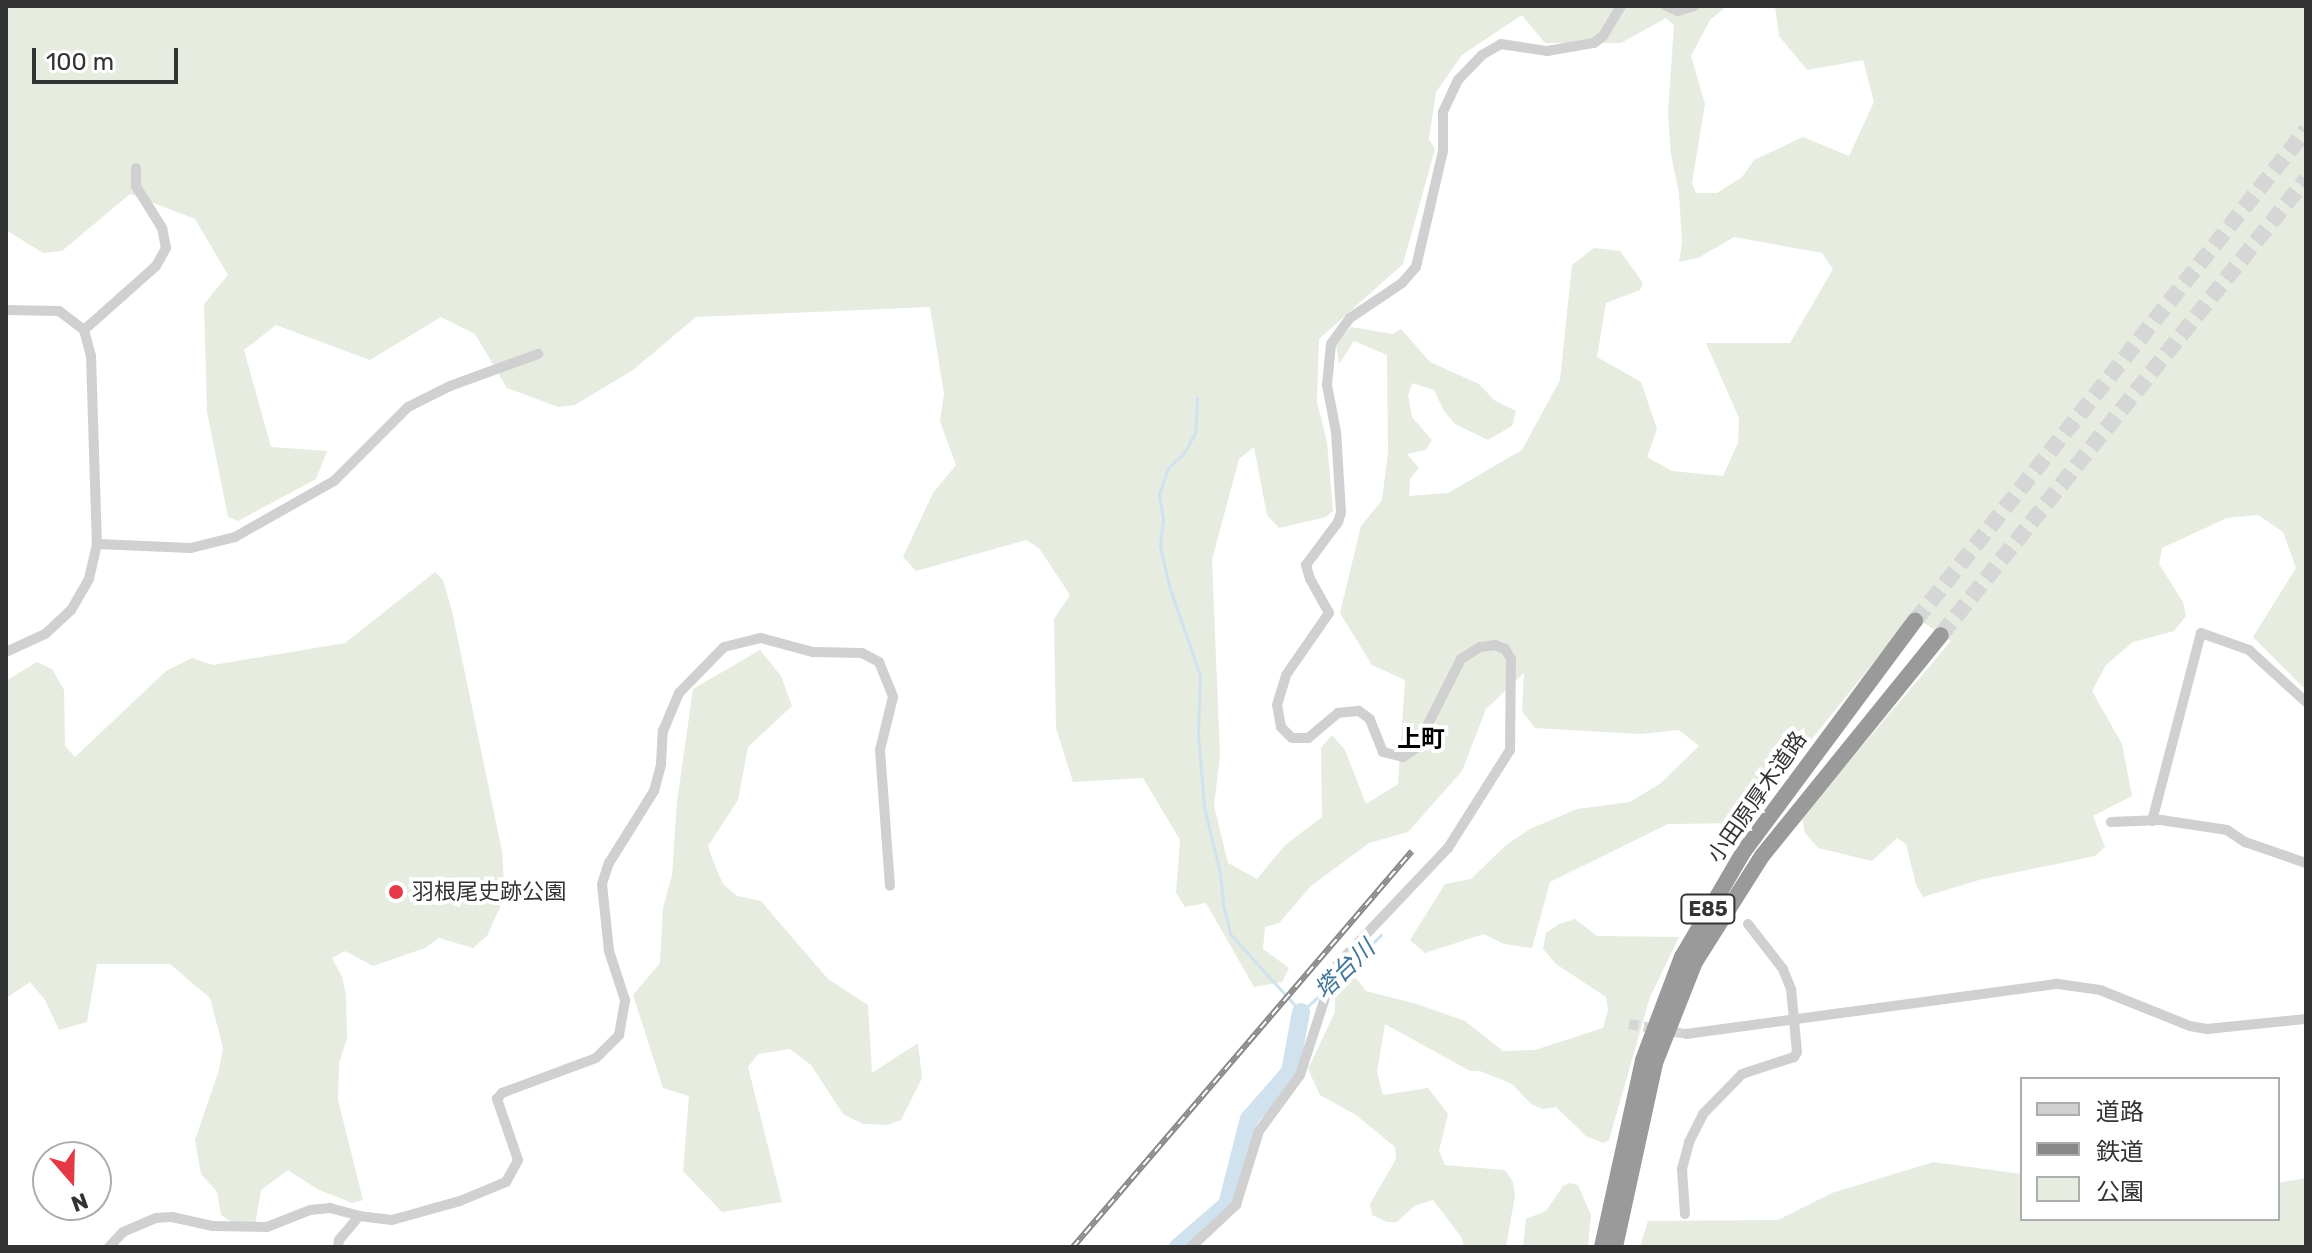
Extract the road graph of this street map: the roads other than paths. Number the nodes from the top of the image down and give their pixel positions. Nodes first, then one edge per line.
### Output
1 (1621, 6) edge
2 (1666, 6) edge
3 (1694, 6) edge
4 (136, 168) dead end
5 (6, 310) edge
6 (84, 330) junction
7 (538, 354) dead end
8 (97, 544) junction
9 (1915, 621) tunnel mouth
10 (1941, 635) tunnel mouth
11 (6, 652) edge
12 (2306, 702) edge
13 (2152, 821) junction
14 (2111, 822) dead end
15 (2306, 863) edge
16 (890, 886) dead end
17 (1748, 924) dead end
18 (2306, 1019) edge
19 (1795, 1020) junction
20 (1686, 1034) tunnel mouth
21 (1685, 1214) dead end
22 (359, 1216) junction
23 (109, 1247) edge
24 (338, 1247) edge
25 (1191, 1247) edge
26 (1602, 1247) edge
27 (1615, 1247) edge

1 - 25 street
2 - 3 street
4 - 6 street
5 - 6 street
6 - 8 street
7 - 8 street
8 - 11 street
9 - 26 highway, 小田原厚木道路 / E85
10 - 27 highway, 小田原厚木道路 / E85
12 - 13 street
13 - 14 street
13 - 15 street
16 - 22 street
17 - 19 street
18 - 19 street
19 - 20 street
19 - 21 street
22 - 23 street
22 - 24 street

